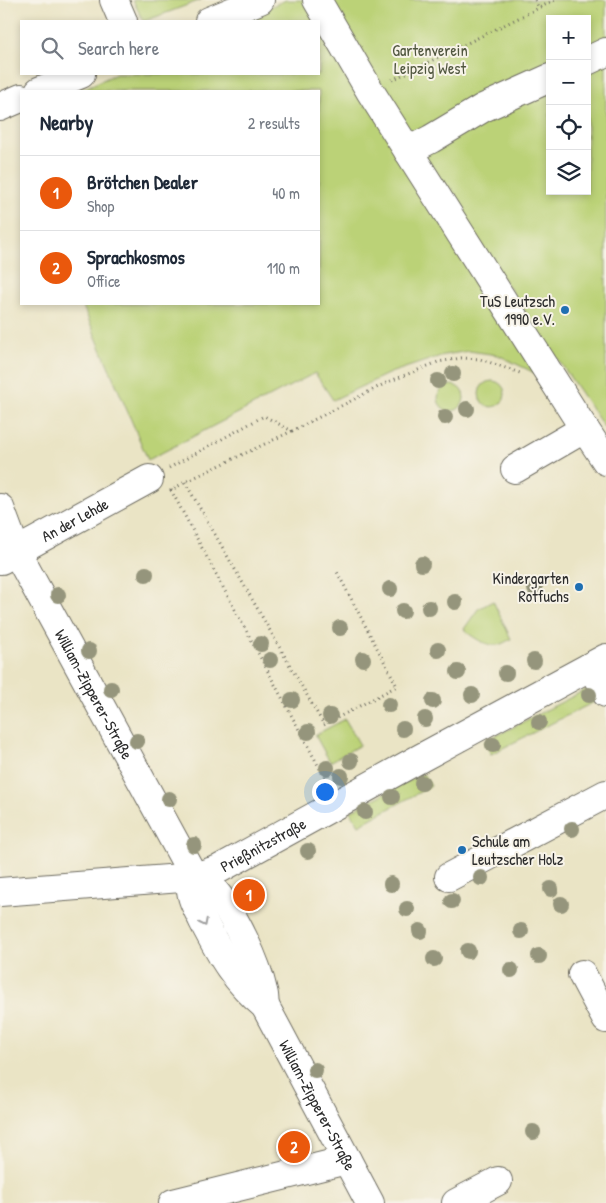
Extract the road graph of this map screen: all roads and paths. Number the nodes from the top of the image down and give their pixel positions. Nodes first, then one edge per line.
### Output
1 (114, 0) edge
2 (260, 0) edge
3 (317, 0) edge
4 (534, 0) edge
5 (555, 0) edge
6 (538, 8) junction
7 (123, 20) edge
8 (211, 20) edge
9 (606, 52) edge
10 (589, 60) edge
11 (79, 75) edge
12 (546, 80) edge
13 (42, 90) edge
14 (370, 90) junction
15 (20, 98) edge
16 (0, 107) edge
17 (408, 151) junction
18 (521, 374) dead end
19 (581, 424) junction
20 (292, 431) junction
21 (606, 461) edge
22 (515, 469) dead end
23 (185, 482) junction
24 (161, 488) junction
25 (0, 508) edge
26 (8, 556) edge
27 (336, 570) dead end
28 (598, 662) edge
29 (606, 693) edge
30 (606, 794) edge
31 (338, 803) junction
32 (194, 877) junction
33 (449, 878) dead end
34 (0, 892) edge
35 (582, 974) dead end
36 (606, 1019) edge
37 (347, 1160) junction
38 (498, 1180) dead end
39 (173, 1203) edge
40 (370, 1203) edge
41 (456, 1203) edge

1 - 7 street
2 - 8 street
3 - 14 street
4 - 6 path
5 - 6 path
6 - 14 path
9 - 10 street
11 - 13 street
12 - 17 street
14 - 17 street
15 - 16 street
17 - 19 street
18 - 20 path
19 - 21 street
19 - 22 street
20 - 23 path
20 - 24 path
23 - 24 path
23 - 27 path
24 - 26 street, An der Lehde
24 - 31 path
25 - 26 street, William-Zipperer-Straße
26 - 32 street, William-Zipperer-Straße
28 - 29 street
28 - 31 street, Prießnitzstraße
30 - 33 street
31 - 32 street, Prießnitzstraße
32 - 34 street, Prießnitzstraße
32 - 37 street, William-Zipperer-Straße
35 - 36 street
37 - 39 street
37 - 40 street, William-Zipperer-Straße
38 - 41 street

